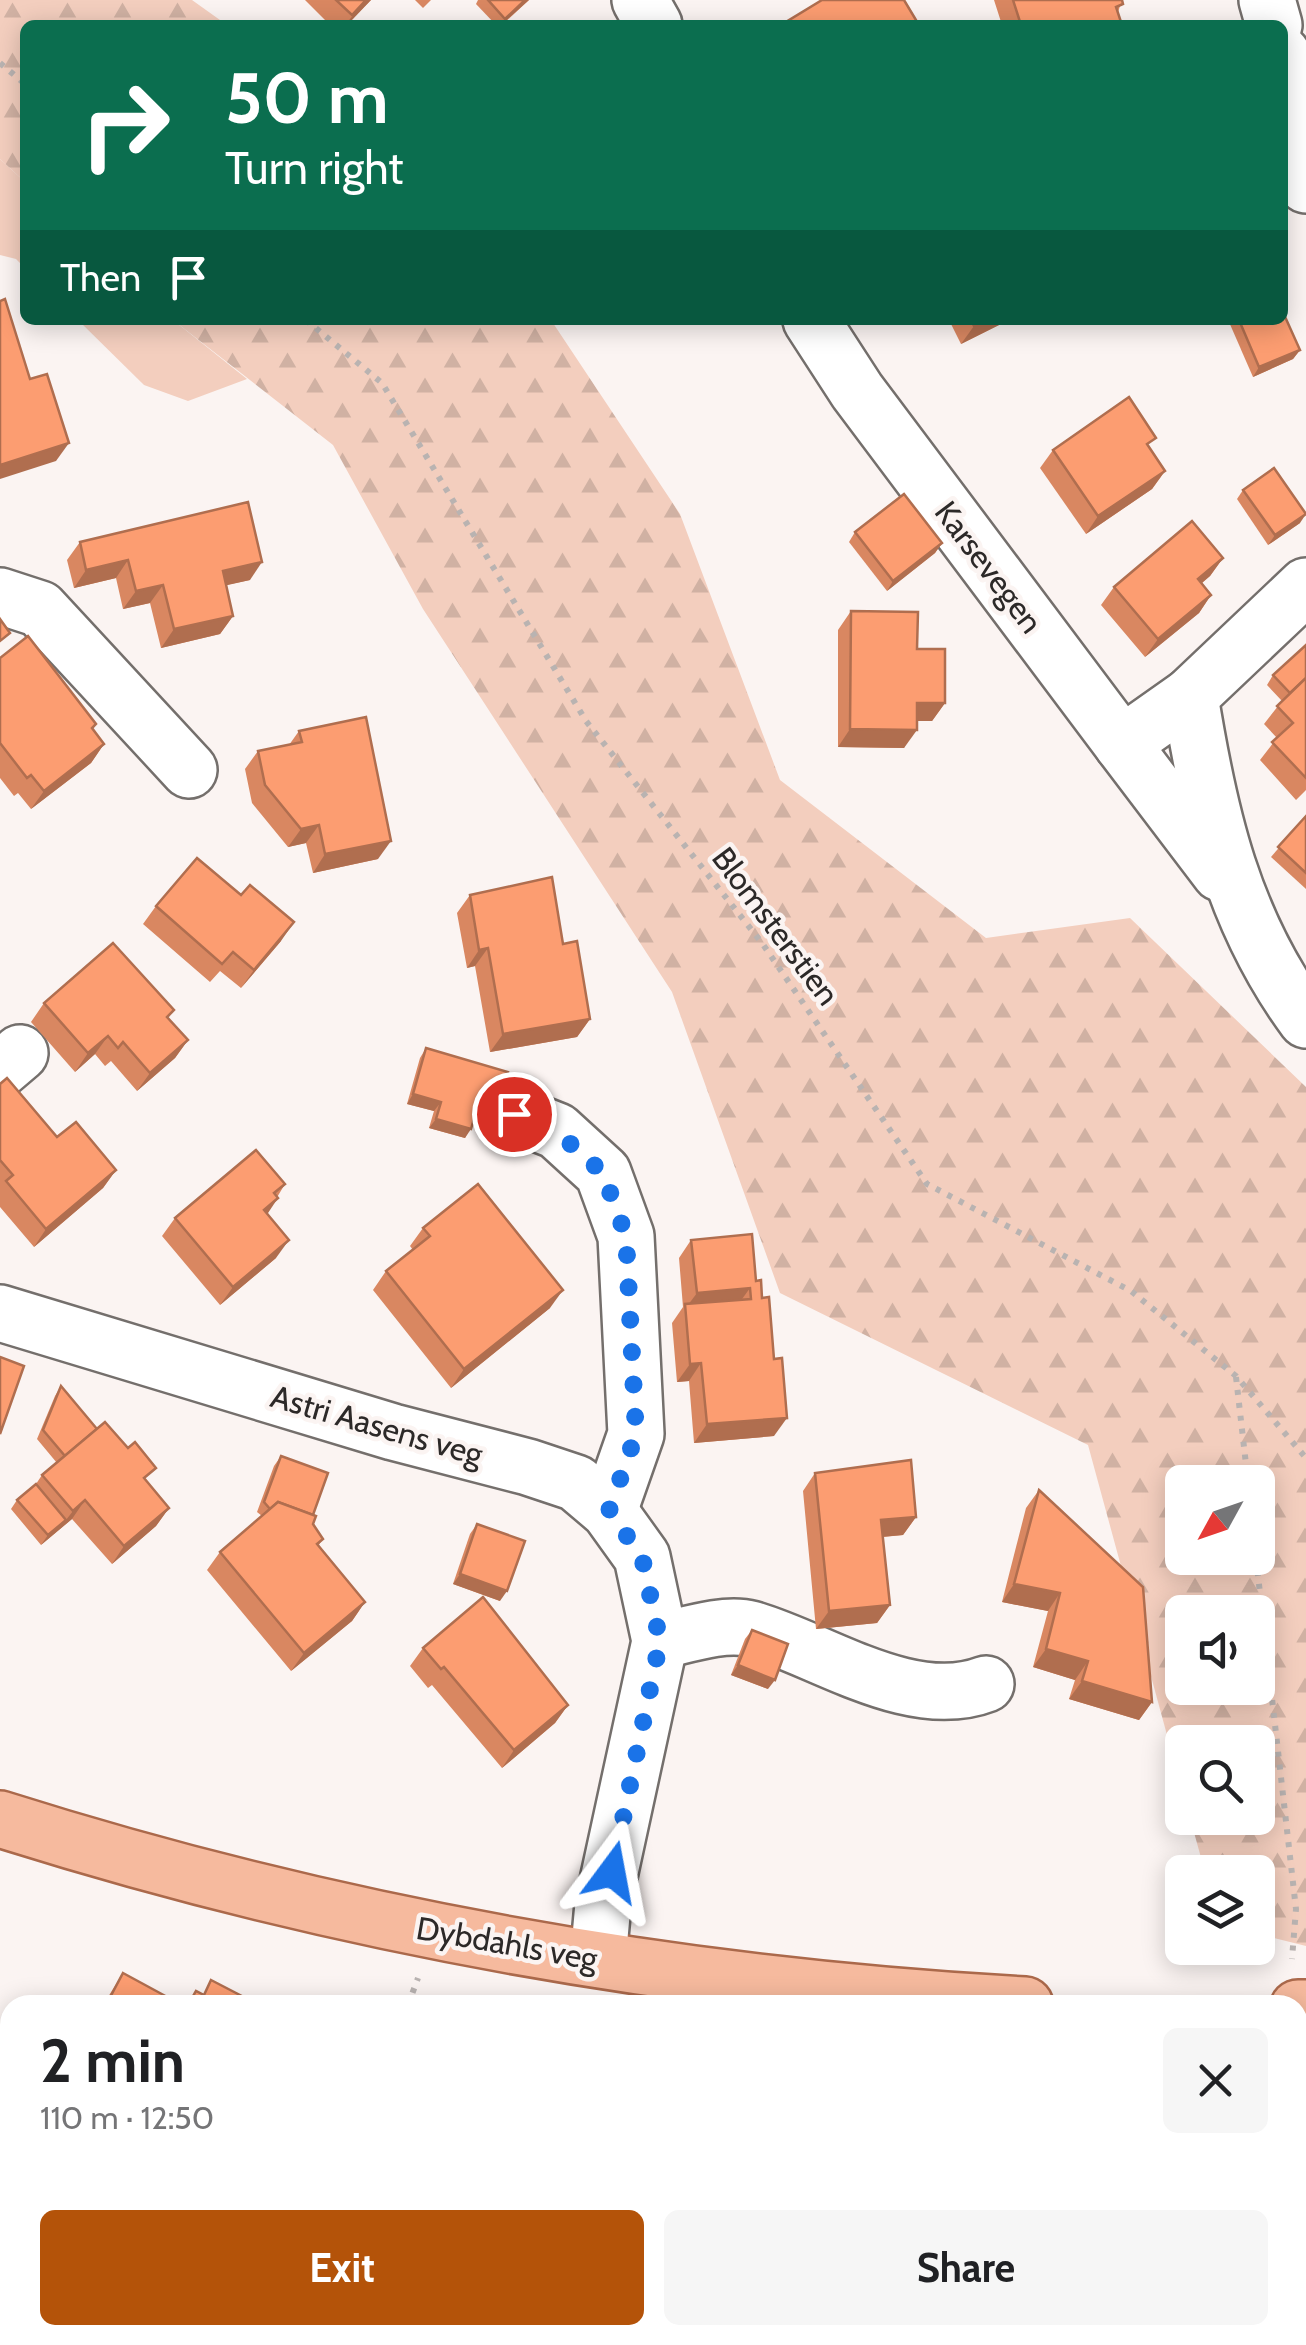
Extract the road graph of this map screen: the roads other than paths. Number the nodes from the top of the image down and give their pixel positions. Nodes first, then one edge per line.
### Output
1 (1288, 90) edge
2 (1306, 185) edge
3 (814, 325) edge
4 (1306, 586) edge
5 (0, 596) edge
6 (1190, 696) junction
7 (1122, 744) junction
8 (189, 770) dead end
9 (1231, 886) junction
10 (1306, 1020) edge
11 (514, 1114) dead end
12 (0, 1313) edge
13 (609, 1511) junction
14 (660, 1641) junction
15 (986, 1684) dead end
16 (0, 1819) edge
17 (598, 1959) junction
18 (857, 1995) edge

1 - 2 street
3 - 7 street, Karsevegen
4 - 6 street
5 - 8 street
6 - 7 street
6 - 9 street
7 - 9 street, Karsevegen
9 - 10 street
11 - 13 street
12 - 13 street, Astri Aasens veg
13 - 14 street, Astri Aasens veg
14 - 15 street
14 - 17 street, Astri Aasens veg
16 - 17 main road, Dybdahls veg
17 - 18 main road, Dybdahls veg

